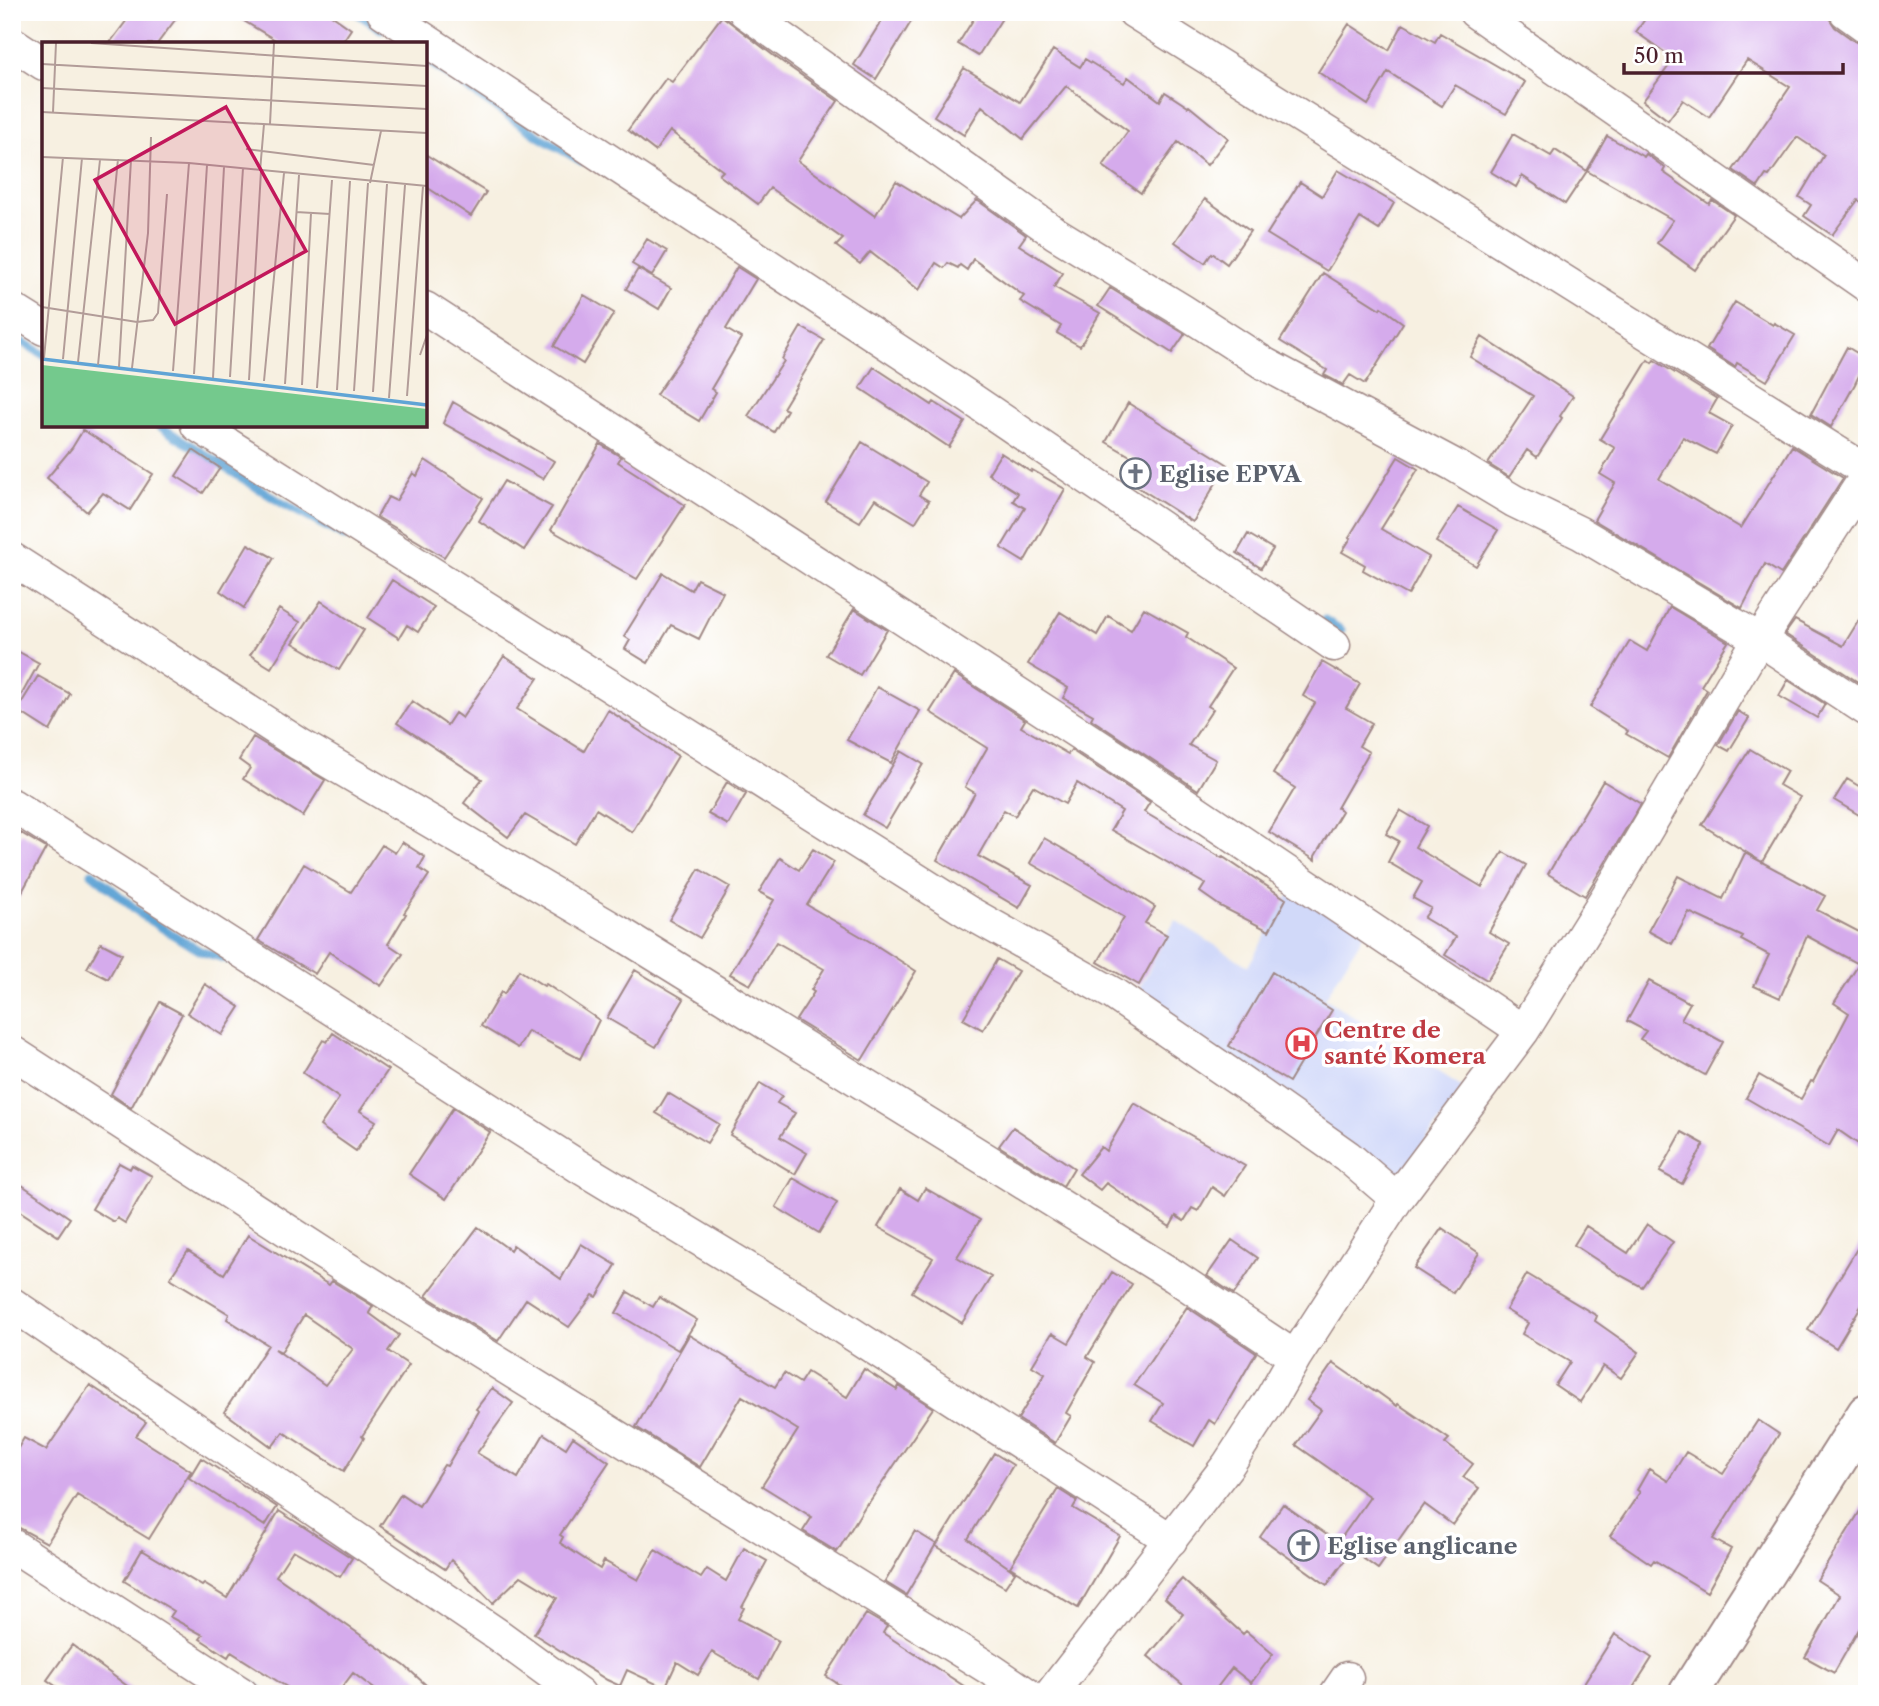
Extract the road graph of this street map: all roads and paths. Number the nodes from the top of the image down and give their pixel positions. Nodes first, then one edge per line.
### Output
1 (383, 12) edge
2 (745, 12) edge
3 (1134, 12) edge
4 (1475, 12) edge
5 (1846, 12) edge
6 (1867, 27) edge
7 (12, 43) edge
8 (42, 63) edge
9 (1867, 286) edge
10 (12, 309) edge
11 (427, 309) edge
12 (42, 327) edge
13 (200, 427) edge
14 (1867, 473) edge
15 (12, 559) edge
16 (1759, 639) junction
17 (1334, 645) dead end
18 (1867, 710) edge
19 (12, 805) edge
20 (1523, 1031) junction
21 (12, 1052) edge
22 (1397, 1199) junction
23 (12, 1304) edge
24 (1295, 1357) junction
25 (1867, 1413) edge
26 (1171, 1540) junction
27 (12, 1545) edge
28 (1046, 1693) edge
29 (242, 1694) edge
30 (579, 1694) edge
31 (1688, 1694) edge

1 - 17 street
2 - 16 street
3 - 14 street
4 - 9 street
5 - 6 street
7 - 8 street
10 - 12 street
11 - 20 street
13 - 22 street
14 - 16 street
15 - 24 street
16 - 18 street
16 - 20 street
19 - 26 street
20 - 22 street
21 - 28 street
22 - 24 street
23 - 30 street
24 - 26 street
25 - 31 main road
26 - 28 street
27 - 29 street

